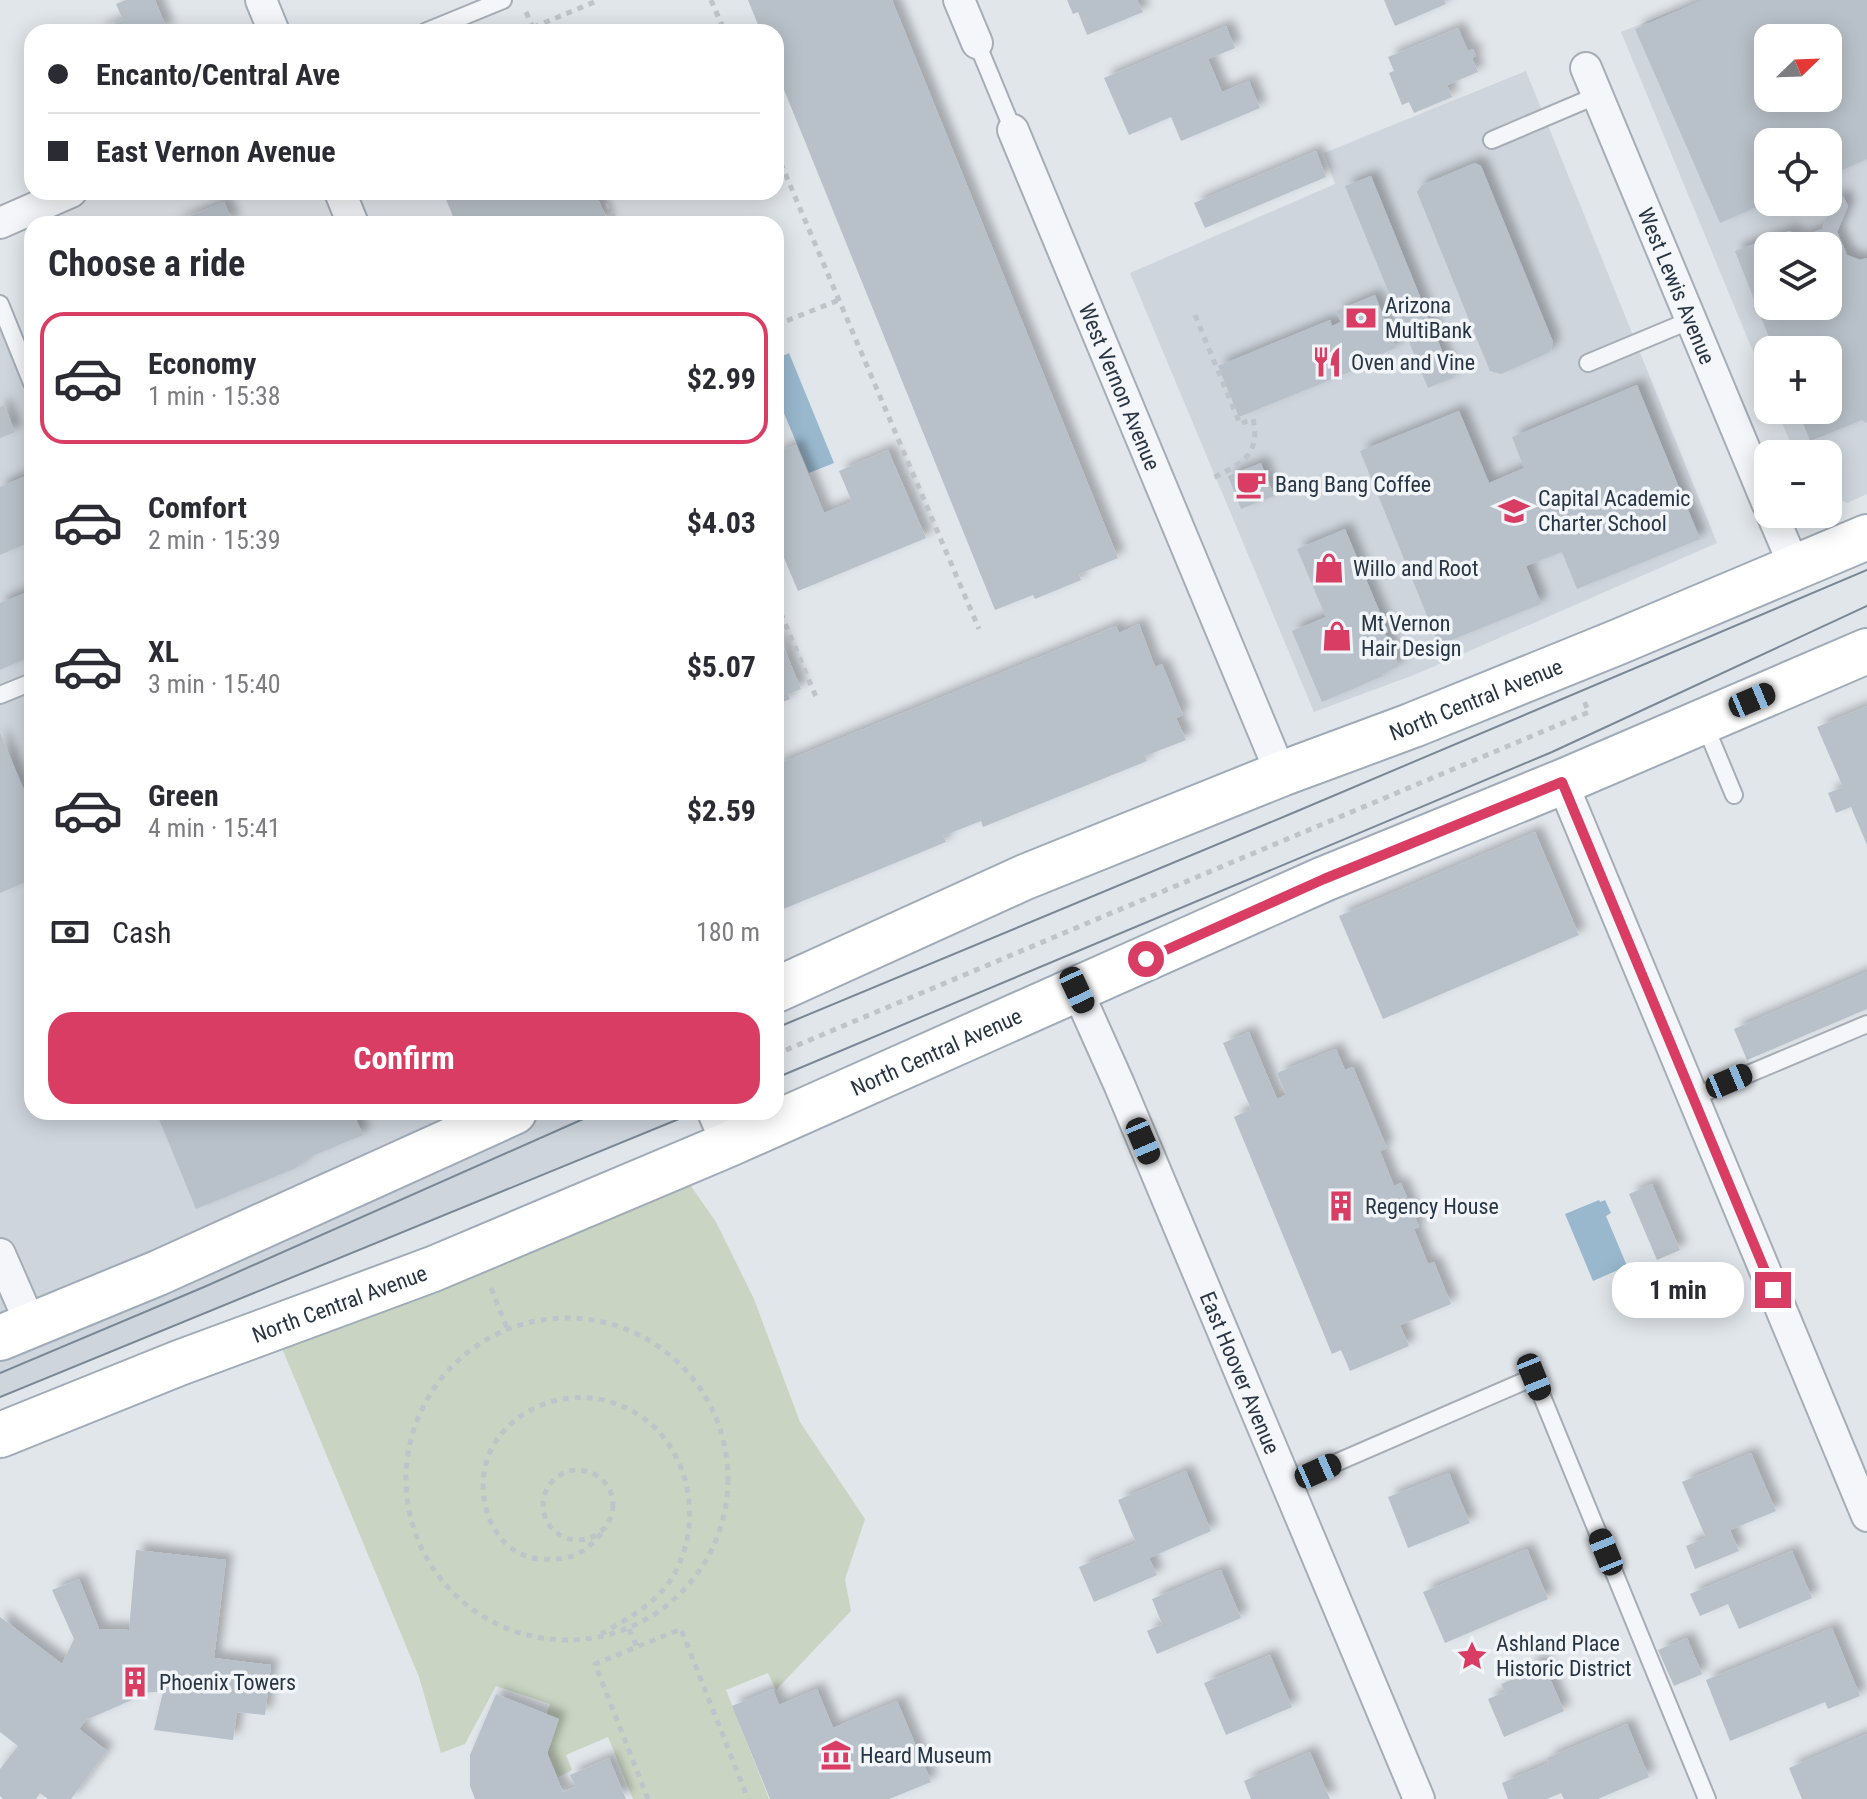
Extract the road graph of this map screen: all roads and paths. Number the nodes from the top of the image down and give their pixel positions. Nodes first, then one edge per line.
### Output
1 (261, 0) edge
2 (503, 0) edge
3 (521, 0) edge
4 (599, 0) edge
5 (711, 0) edge
6 (959, 0) edge
7 (271, 24) edge
8 (444, 24) edge
9 (531, 24) edge
10 (547, 24) edge
11 (722, 24) edge
12 (977, 43) joint
13 (1592, 82) joint
14 (1013, 130) joint
15 (1492, 140) dead end
16 (784, 171) edge
17 (53, 200) edge
18 (0, 223) edge
19 (839, 300) junction
20 (0, 304) edge
21 (1195, 315) dead end
22 (1691, 320) junction
23 (784, 322) edge
24 (24, 363) edge
25 (1588, 363) dead end
26 (1754, 471) edge
27 (1213, 478) dead end
28 (1778, 528) edge
29 (1867, 537) edge
30 (1795, 568) junction
31 (784, 621) edge
32 (979, 629) dead end
33 (1867, 651) edge
34 (24, 685) edge
35 (0, 695) edge
36 (816, 697) dead end
37 (1583, 699) dead end
38 (1703, 721) junction
39 (1493, 751) junction
40 (1499, 764) dead end
41 (1281, 774) junction
42 (1562, 782) junction
43 (1734, 795) dead end
44 (784, 986) edge
45 (1077, 990) junction
46 (1867, 1024) edge
47 (786, 1050) dead end
48 (1694, 1097) junction
49 (784, 1113) edge
50 (496, 1120) edge
51 (767, 1120) edge
52 (724, 1138) edge
53 (0, 1254) edge
54 (15, 1332) edge
55 (0, 1435) edge
56 (1287, 1484) junction
57 (1867, 1516) edge
58 (606, 1527) junction
59 (629, 1629) junction
60 (593, 1639) junction
61 (637, 1647) junction
62 (648, 1799) edge
63 (748, 1799) edge
64 (1419, 1799) edge
65 (1707, 1799) edge

1 - 7 street
2 - 8 lane
3 - 9 path
4 - 10 path
5 - 11 path
6 - 12 street, West Vernon Avenue
12 - 14 lane, West Vernon Avenue
13 - 15 lane
13 - 22 street, West Lewis Avenue
14 - 41 street, West Vernon Avenue
16 - 19 path
17 - 18 street
19 - 23 path
19 - 32 path
20 - 24 lane
21 - 27 path
22 - 25 lane
22 - 26 street, West Lewis Avenue
28 - 30 street
29 - 30 main road, North Central Avenue
30 - 41 main road, North Central Avenue
31 - 36 path
33 - 38 main road, North Central Avenue
34 - 35 lane
37 - 39 path
38 - 42 main road, North Central Avenue
38 - 43 lane
39 - 40 path
39 - 47 path
41 - 44 main road, North Central Avenue
42 - 45 main road, North Central Avenue
42 - 48 street
45 - 49 main road, North Central Avenue
45 - 56 street, East Hoover Avenue
46 - 48 lane
48 - 57 street
50 - 54 main road
51 - 52 main road, North Central Avenue
52 - 55 main road, North Central Avenue
53 - 54 street
56 - 64 street, East Hoover Avenue
56 - 65 lane
58 - 58 path
58 - 60 path
59 - 60 path
59 - 60 path
59 - 61 path
61 - 62 path
61 - 63 path

